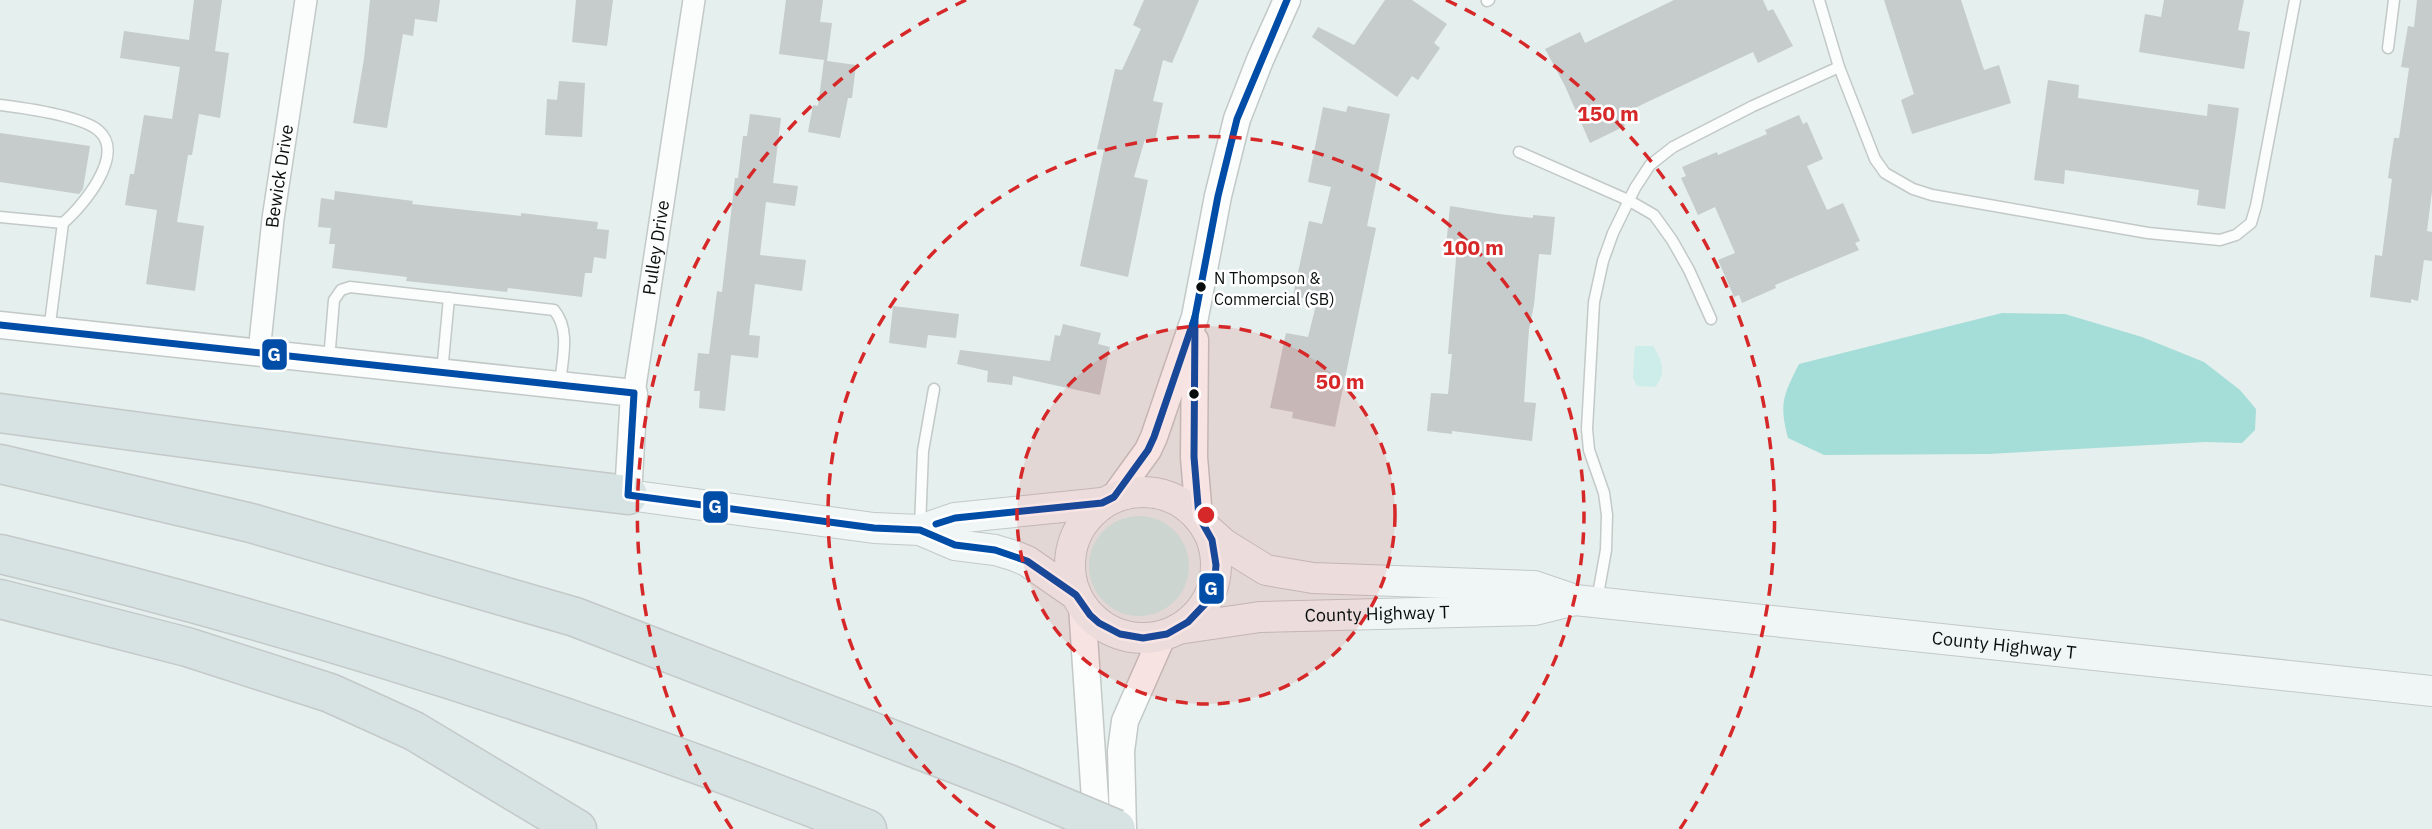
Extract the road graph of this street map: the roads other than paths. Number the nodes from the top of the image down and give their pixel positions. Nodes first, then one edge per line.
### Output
1 (306, 0) edge
2 (694, 0) edge
3 (1287, 0) edge
4 (1819, 0) edge
5 (2295, 0) edge
6 (2394, 0) edge
7 (2388, 48) dead end
8 (1839, 67) junction
9 (0, 106) edge
10 (1519, 152) dead end
11 (1628, 200) junction
12 (0, 217) edge
13 (63, 223) junction
14 (449, 298) junction
15 (1195, 317) junction
16 (1711, 319) dead end
17 (0, 325) edge
18 (50, 331) junction
19 (259, 352) junction
20 (329, 360) junction
21 (442, 372) junction
22 (560, 385) junction
23 (934, 389) dead end
24 (634, 393) junction
25 (0, 413) edge
26 (0, 464) edge
27 (628, 495) junction
28 (1108, 500) junction
29 (1203, 523) junction
30 (920, 530) junction
31 (0, 554) edge
32 (0, 598) edge
33 (1079, 600) junction
34 (1586, 601) junction
35 (1170, 632) junction
36 (2432, 691) edge
37 (577, 829) edge
38 (867, 829) edge
39 (1097, 829) edge
40 (1116, 829) edge
41 (1124, 829) edge

1 - 19 street, Bewick Drive
2 - 24 street, Pulley Drive
3 - 15 street
4 - 8 lane
5 - 8 lane
6 - 7 lane
8 - 11 lane
9 - 13 lane
10 - 11 lane
11 - 16 lane
11 - 34 lane
12 - 13 lane
13 - 18 lane
14 - 20 lane
14 - 21 lane
14 - 22 lane
15 - 28 street
15 - 29 street
17 - 18 street
18 - 19 street
19 - 20 street
20 - 21 street
21 - 22 street
22 - 24 street
23 - 30 lane
24 - 27 street, Pulley Drive
25 - 27 highway
26 - 40 highway, bridge
27 - 30 main road
28 - 29 main road
28 - 30 main road
28 - 33 main road
29 - 34 main road, County Highway T
29 - 35 main road
30 - 33 main road
31 - 38 highway
32 - 37 highway
33 - 35 main road
33 - 39 street
34 - 35 main road, County Highway T
34 - 36 main road, County Highway T
35 - 41 street

